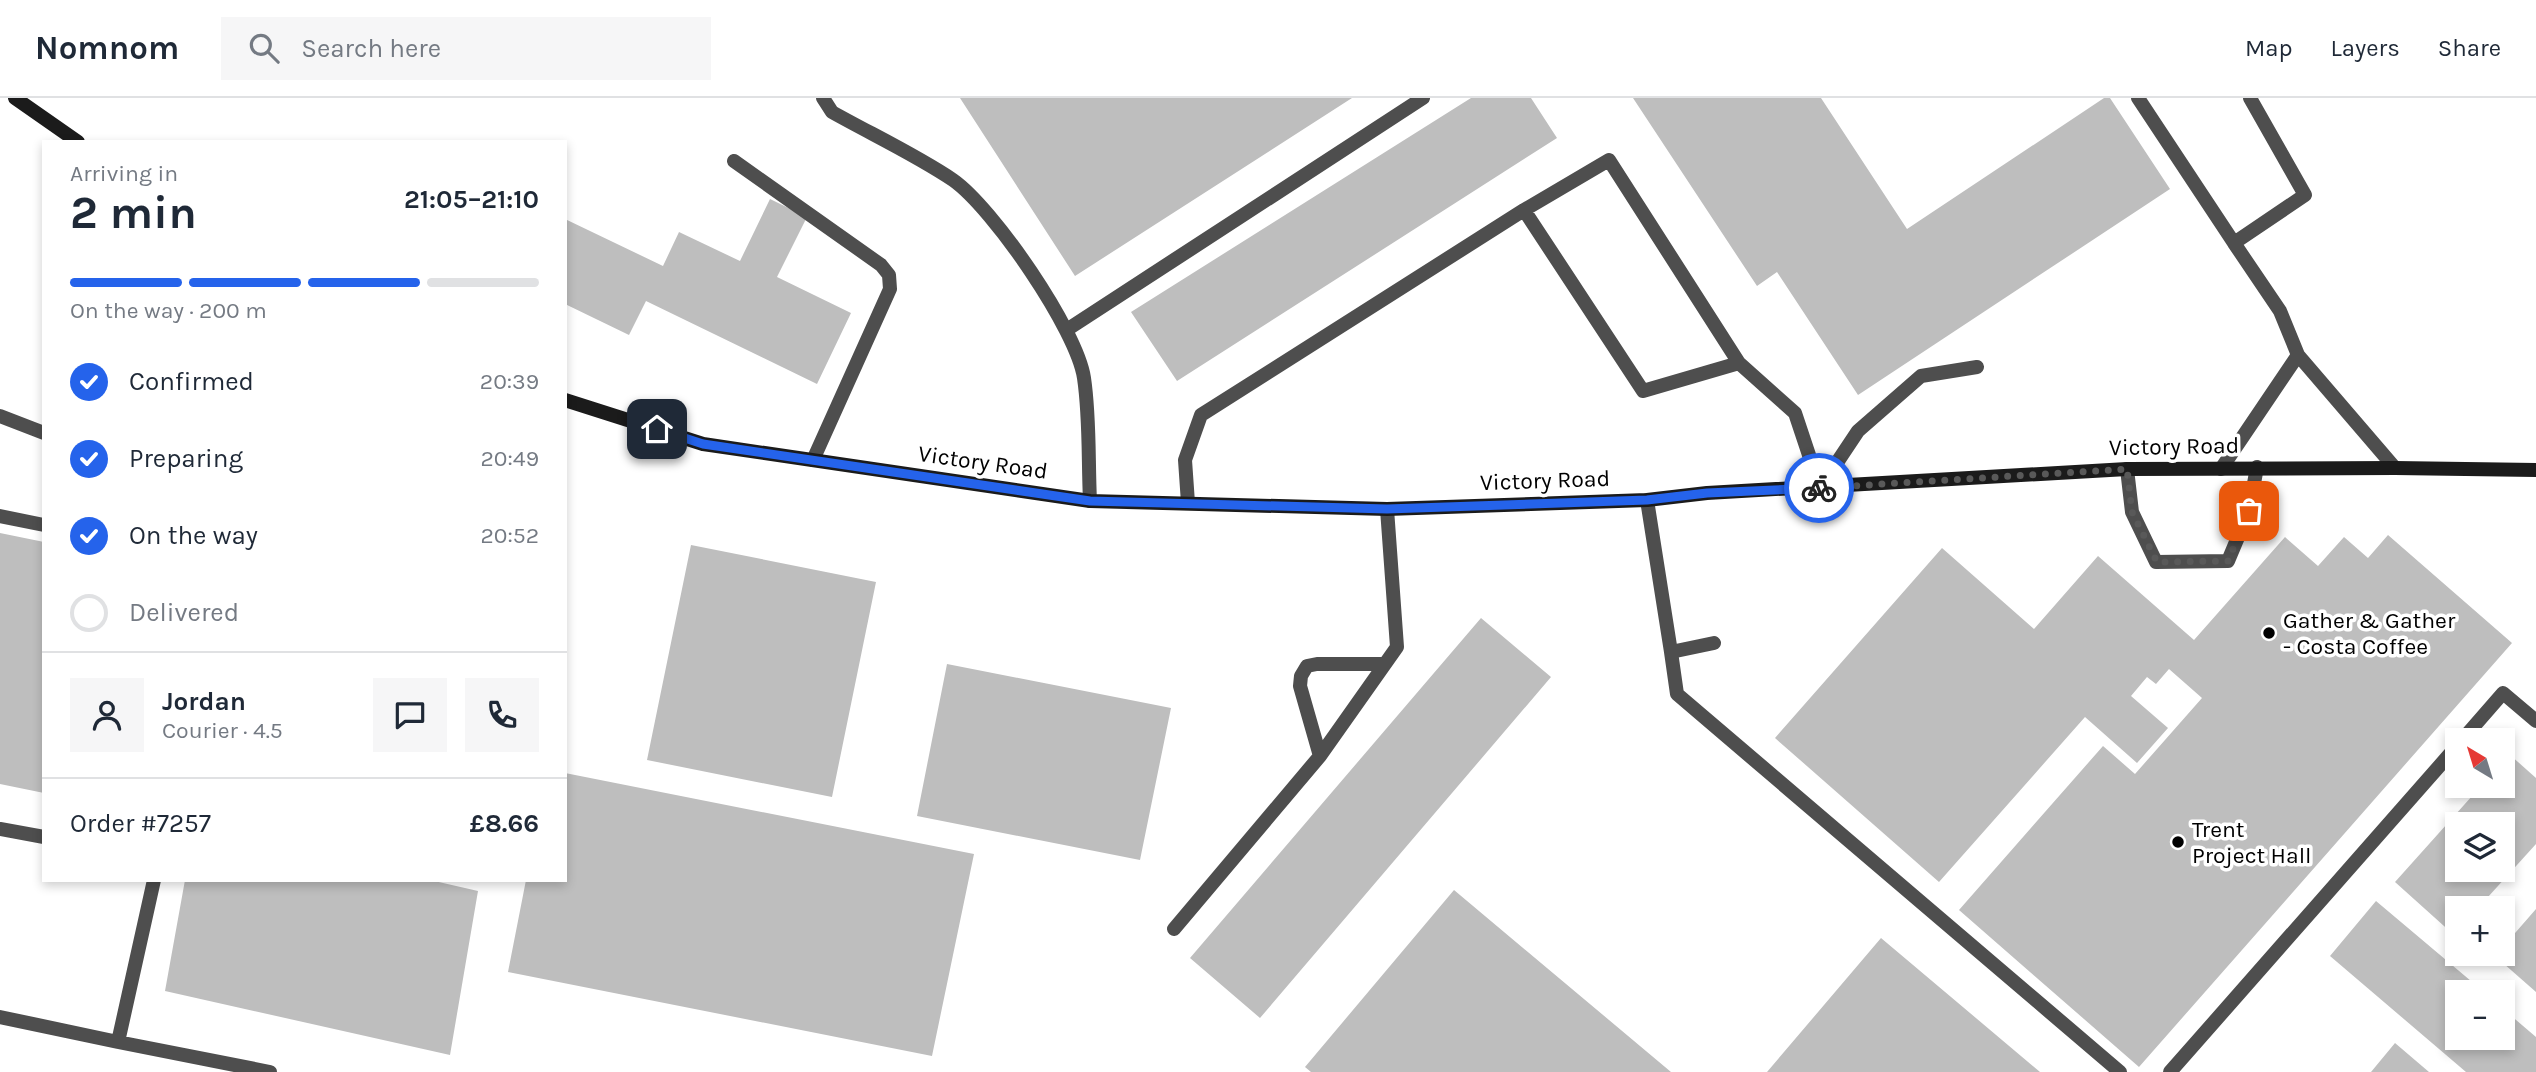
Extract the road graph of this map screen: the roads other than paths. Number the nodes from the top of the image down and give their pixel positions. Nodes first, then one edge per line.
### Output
1 (15, 98) edge
2 (823, 98) edge
3 (1423, 98) edge
4 (2138, 98) edge
5 (2250, 98) edge
6 (75, 140) edge
7 (734, 161) dead end
8 (1524, 209) junction
9 (2234, 243) junction
10 (1068, 329) junction
11 (2298, 355) junction
12 (1739, 363) junction
13 (1977, 367) dead end
14 (567, 401) edge
15 (0, 416) edge
16 (42, 432) edge
17 (813, 460) junction
18 (2257, 467) junction
19 (2395, 468) junction
20 (2127, 469) junction
21 (2221, 469) junction
22 (2536, 470) edge
23 (1820, 488) junction
24 (1647, 500) junction
25 (1090, 501) junction
26 (1188, 503) junction
27 (1387, 509) junction
28 (0, 516) edge
29 (42, 525) edge
30 (1714, 643) dead end
31 (1671, 652) junction
32 (1384, 664) junction
33 (2536, 721) edge
34 (2472, 728) edge
35 (1320, 756) junction
36 (2445, 760) edge
37 (0, 829) edge
38 (42, 836) edge
39 (154, 882) edge
40 (1174, 929) dead end
41 (0, 1017) edge
42 (118, 1042) junction
43 (270, 1072) edge
44 (2120, 1072) edge
45 (2170, 1072) edge

1 - 6 street
2 - 10 lane
3 - 10 lane
4 - 9 lane
5 - 9 lane
7 - 17 lane
8 - 12 lane
8 - 12 lane
8 - 26 lane
9 - 11 lane
10 - 25 lane
11 - 19 lane
11 - 21 lane
12 - 23 lane
13 - 23 lane
14 - 17 street, Victory Road
15 - 16 lane
17 - 25 street, Victory Road
18 - 19 street, Victory Road
18 - 20 lane
18 - 21 street, Victory Road
19 - 22 street, Victory Road
20 - 21 street, Victory Road
20 - 23 street, Victory Road
23 - 24 street, Victory Road
24 - 27 street, Victory Road
24 - 31 lane
25 - 26 street, Victory Road
26 - 27 street, Victory Road
27 - 32 lane
28 - 29 lane
30 - 31 lane
31 - 44 lane
32 - 35 lane
32 - 35 lane
33 - 34 lane
35 - 40 lane
36 - 45 lane
37 - 38 lane
39 - 42 lane
41 - 42 lane
42 - 43 lane

